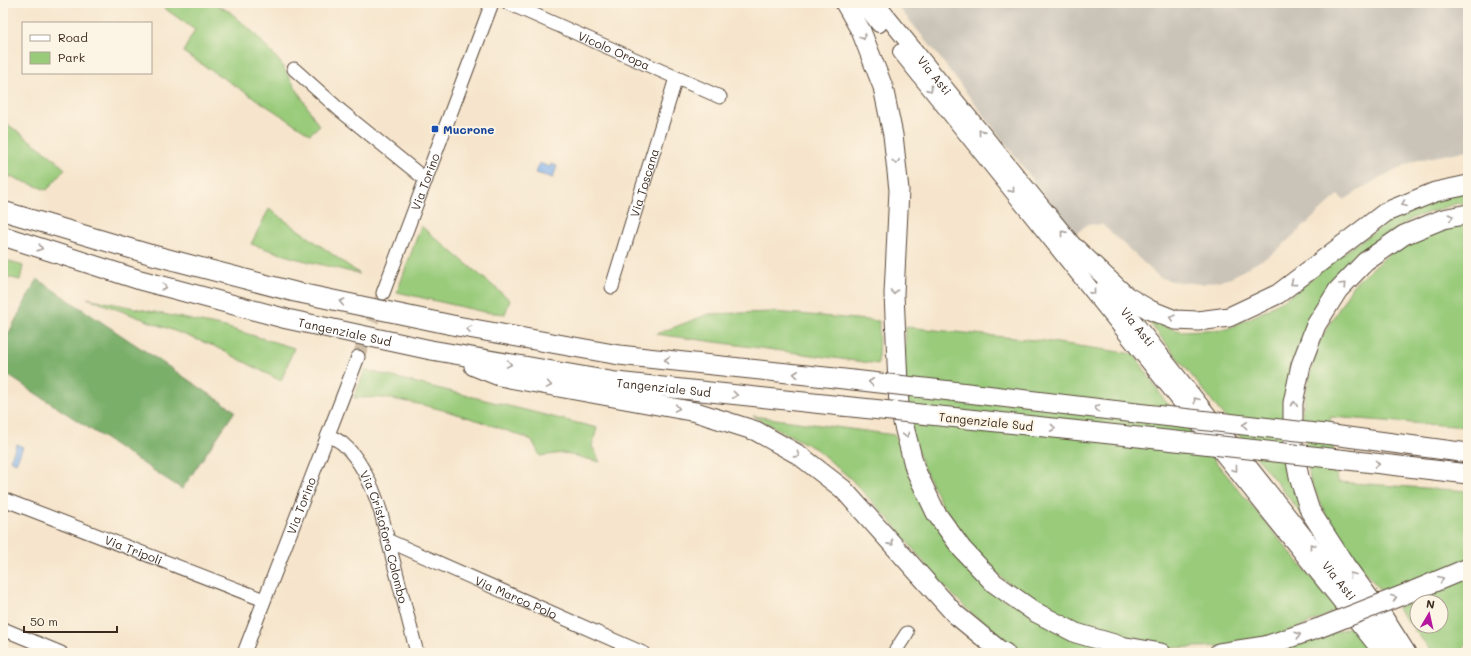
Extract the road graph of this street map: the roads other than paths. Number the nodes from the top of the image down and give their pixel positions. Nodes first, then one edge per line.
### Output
1 (492, 3) edge
2 (508, 3) edge
3 (845, 3) edge
4 (863, 3) edge
5 (876, 3) edge
6 (294, 69) dead end
7 (676, 78) junction
8 (720, 97) dead end
9 (426, 180) junction
10 (1468, 185) edge
11 (3, 211) edge
12 (1468, 214) edge
13 (3, 236) edge
14 (1075, 248) junction
15 (612, 287) dead end
16 (383, 292) tunnel mouth
17 (431, 350) junction
18 (358, 357) tunnel mouth
19 (1325, 434) junction
20 (328, 435) junction
21 (1468, 444) edge
22 (1468, 453) edge
23 (1468, 474) edge
24 (3, 499) edge
25 (389, 541) junction
26 (1468, 568) edge
27 (264, 600) junction
28 (3, 629) edge
29 (907, 633) dead end
30 (61, 653) edge
31 (244, 653) edge
32 (417, 653) edge
33 (643, 653) edge
34 (894, 653) edge
35 (1005, 653) edge
36 (1161, 653) edge
37 (1219, 653) edge
38 (1382, 653) edge
39 (1397, 653) edge
40 (1406, 653) edge

1 - 9 street, Via Torino
2 - 7 street, Vicolo Oropa
3 -> 36 highway
4 -> 38 main road, Via Asti
14 -> 5 main road, Via Asti
6 - 9 street
7 - 8 street, Vicolo Oropa
7 - 15 street, Via Toscana
9 - 16 street, Via Torino
10 -> 14 highway
19 -> 11 highway, Tangenziale Sud, bridge
40 -> 12 highway
13 -> 17 highway, Tangenziale Sud
39 -> 14 main road, Via Asti
17 -> 23 highway, Tangenziale Sud, bridge
17 -> 35 highway
18 - 20 street, Via Torino
19 - 21 highway
19 - 22 highway
20 - 25 street, Via Cristoforo Colombo
20 - 27 street, Via Torino
24 - 27 street, Via Tripoli
25 - 32 street, Via Cristoforo Colombo
25 - 33 street, Via Marco Polo
37 -> 26 highway, bridge
27 - 31 street, Via Torino
28 - 30 street
29 - 34 street

